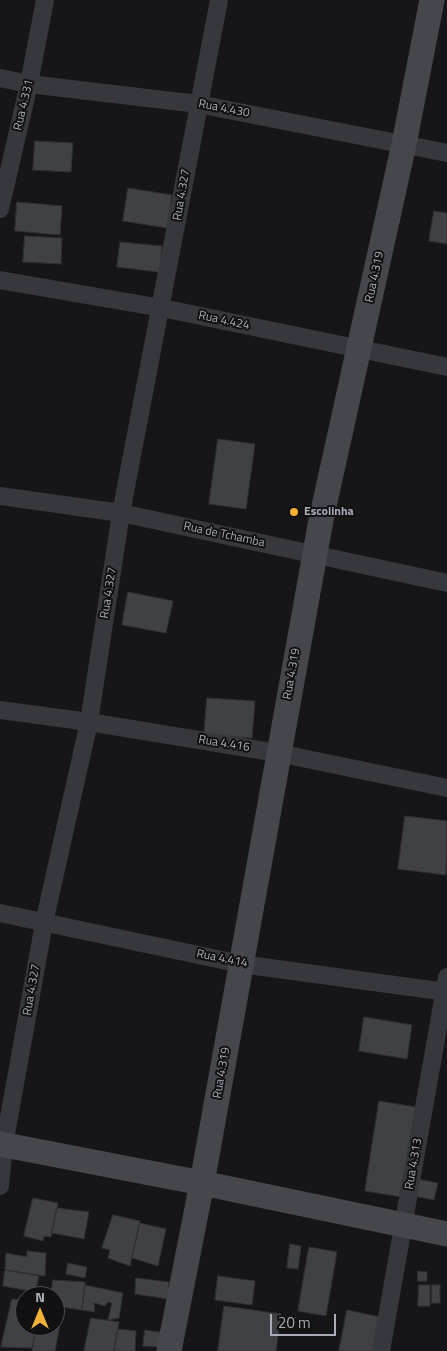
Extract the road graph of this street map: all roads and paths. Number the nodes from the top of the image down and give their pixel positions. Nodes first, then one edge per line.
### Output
1 (45, 0) edge
2 (219, 0) edge
3 (432, 0) edge
4 (0, 78) edge
5 (29, 84) junction
6 (198, 104) junction
7 (404, 144) junction
8 (447, 153) edge
9 (0, 209) edge
10 (0, 280) edge
11 (162, 308) junction
12 (359, 349) junction
13 (447, 367) edge
14 (0, 496) edge
15 (122, 513) junction
16 (314, 554) junction
17 (447, 584) edge
18 (0, 710) edge
19 (89, 722) junction
20 (278, 752) junction
21 (447, 788) edge
22 (0, 913) edge
23 (44, 923) junction
24 (241, 964) junction
25 (446, 986) edge
26 (2, 1144) edge
27 (202, 1183) junction
28 (0, 1186) edge
29 (404, 1225) junction
30 (447, 1234) edge
31 (169, 1351) edge
32 (381, 1351) edge

1 - 5 street, Rua 4.331
2 - 6 street, Rua 4.327
3 - 7 street, Rua 4.319
4 - 5 street, Rua 4.430
5 - 6 street, Rua 4.430
5 - 9 street, Rua 4.331
6 - 7 street, Rua 4.430
6 - 11 street, Rua 4.327
7 - 8 street, Rua 4.430
7 - 12 street, Rua 4.319
10 - 11 street, Rua 4.424
11 - 12 street, Rua 4.424
11 - 15 street, Rua 4.327
12 - 13 street, Rua 4.424
12 - 16 street, Rua 4.319
14 - 15 street, Rua de Tchamba
15 - 16 street, Rua de Tchamba
15 - 19 street, Rua 4.327
16 - 17 street, Rua de Tchamba
16 - 20 street, Rua 4.319
18 - 19 street, Rua 4.416
19 - 20 street, Rua 4.416
19 - 23 street, Rua 4.327
20 - 21 street, Rua 4.416
20 - 24 street, Rua 4.319
22 - 23 street, Rua 4.414
23 - 24 street, Rua 4.414
23 - 26 street, Rua 4.327
24 - 25 street, Rua 4.414
24 - 27 street, Rua 4.319
25 - 29 street, Rua 4.313
26 - 27 street
26 - 28 street, Rua 4.327
27 - 29 street
27 - 31 street, Rua 4.319
29 - 30 street
29 - 32 street, Rua 4.313

